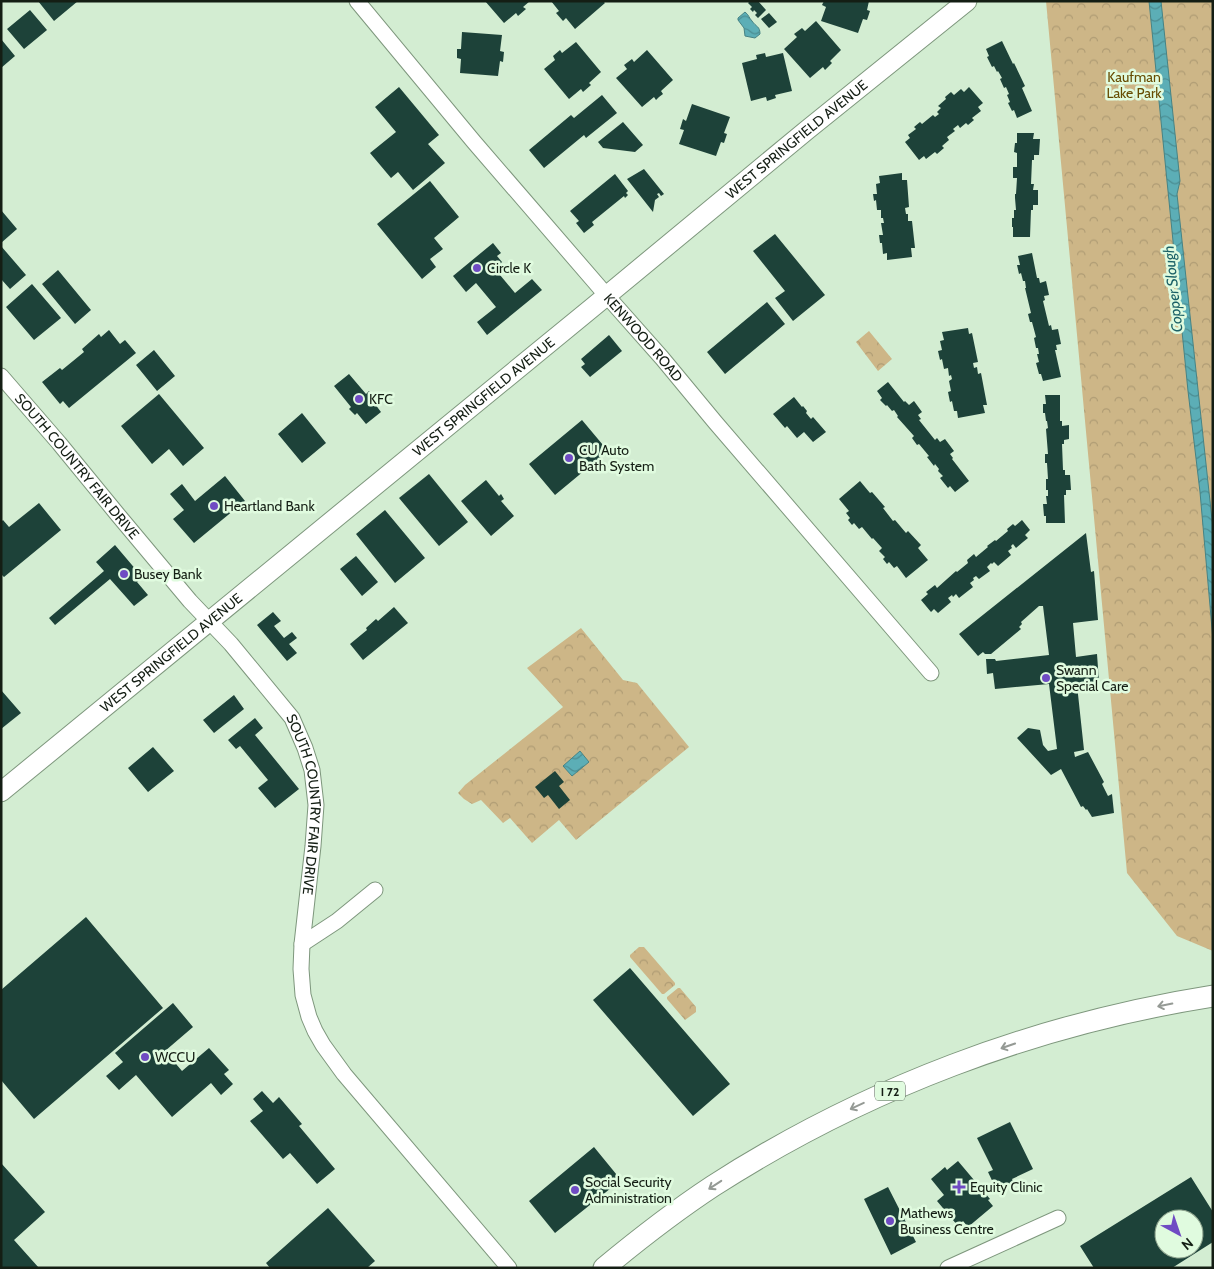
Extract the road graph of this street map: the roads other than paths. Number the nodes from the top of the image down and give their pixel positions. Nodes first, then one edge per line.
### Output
1 (357, 1) edge
2 (967, 1) edge
3 (607, 296) junction
4 (1, 376) edge
5 (210, 622) junction
6 (931, 673) dead end
7 (1, 792) edge
8 (375, 890) dead end
9 (302, 944) junction
10 (1213, 996) edge
11 (1058, 1218) dead end
12 (508, 1268) edge
13 (604, 1268) edge
14 (948, 1268) edge

1 - 3 street, KENWOOD ROAD
2 - 3 main road, WEST SPRINGFIELD AVENUE
3 - 5 main road, WEST SPRINGFIELD AVENUE
3 - 6 street, KENWOOD ROAD
4 - 5 street, SOUTH COUNTRY FAIR DRIVE
5 - 7 main road, WEST SPRINGFIELD AVENUE
5 - 9 street, SOUTH COUNTRY FAIR DRIVE
8 - 9 street
9 - 12 street, SOUTH COUNTRY FAIR DRIVE
10 -> 13 highway, I 72
11 - 14 street

